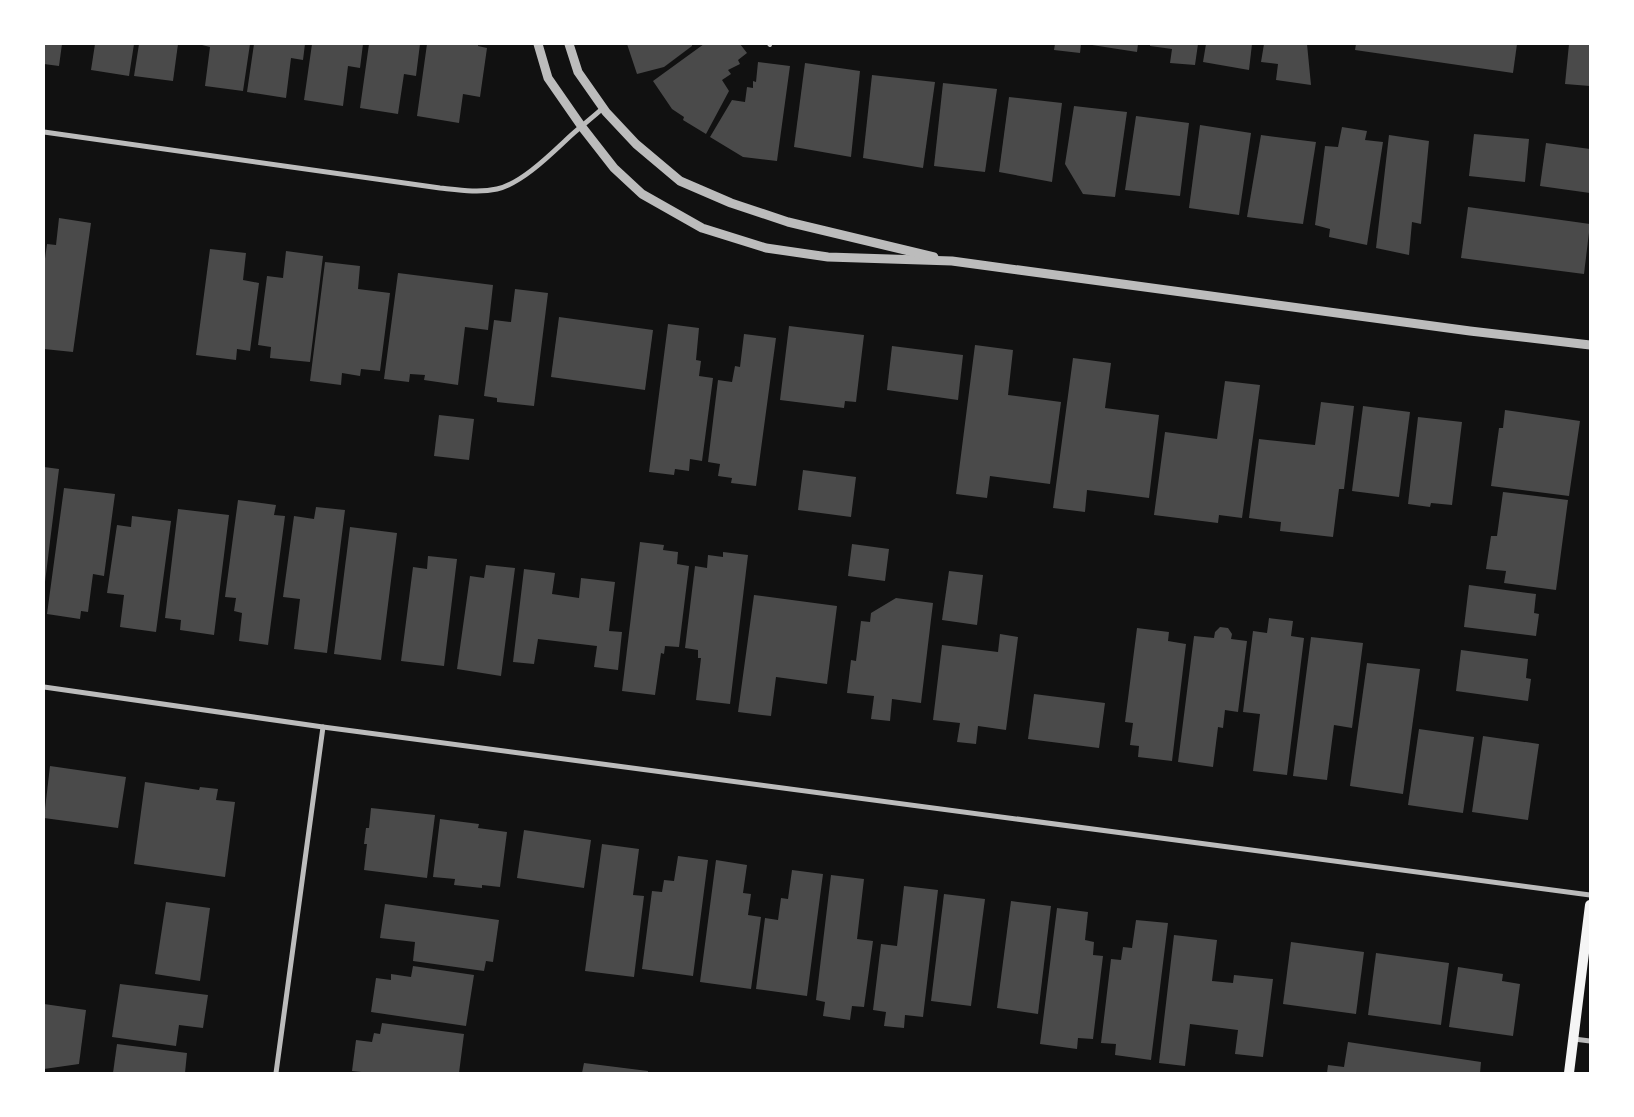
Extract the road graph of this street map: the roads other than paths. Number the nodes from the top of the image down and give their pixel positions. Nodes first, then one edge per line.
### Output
1 (538, 44) edge
2 (569, 44) edge
3 (603, 108) junction
4 (582, 127) junction
5 (44, 132) edge
6 (952, 261) junction
7 (1590, 345) edge
8 (44, 687) edge
9 (323, 727) junction
10 (1590, 895) edge
11 (1590, 905) edge
12 (1574, 1039) junction
13 (1590, 1041) edge
14 (276, 1073) edge
15 (1570, 1073) edge

1 - 4 street
2 - 3 street
3 - 4 street
3 - 6 street
4 - 5 street
4 - 6 street
6 - 7 street
8 - 9 street
9 - 10 street
9 - 14 street
11 - 12 main road
12 - 13 street
12 - 15 main road

